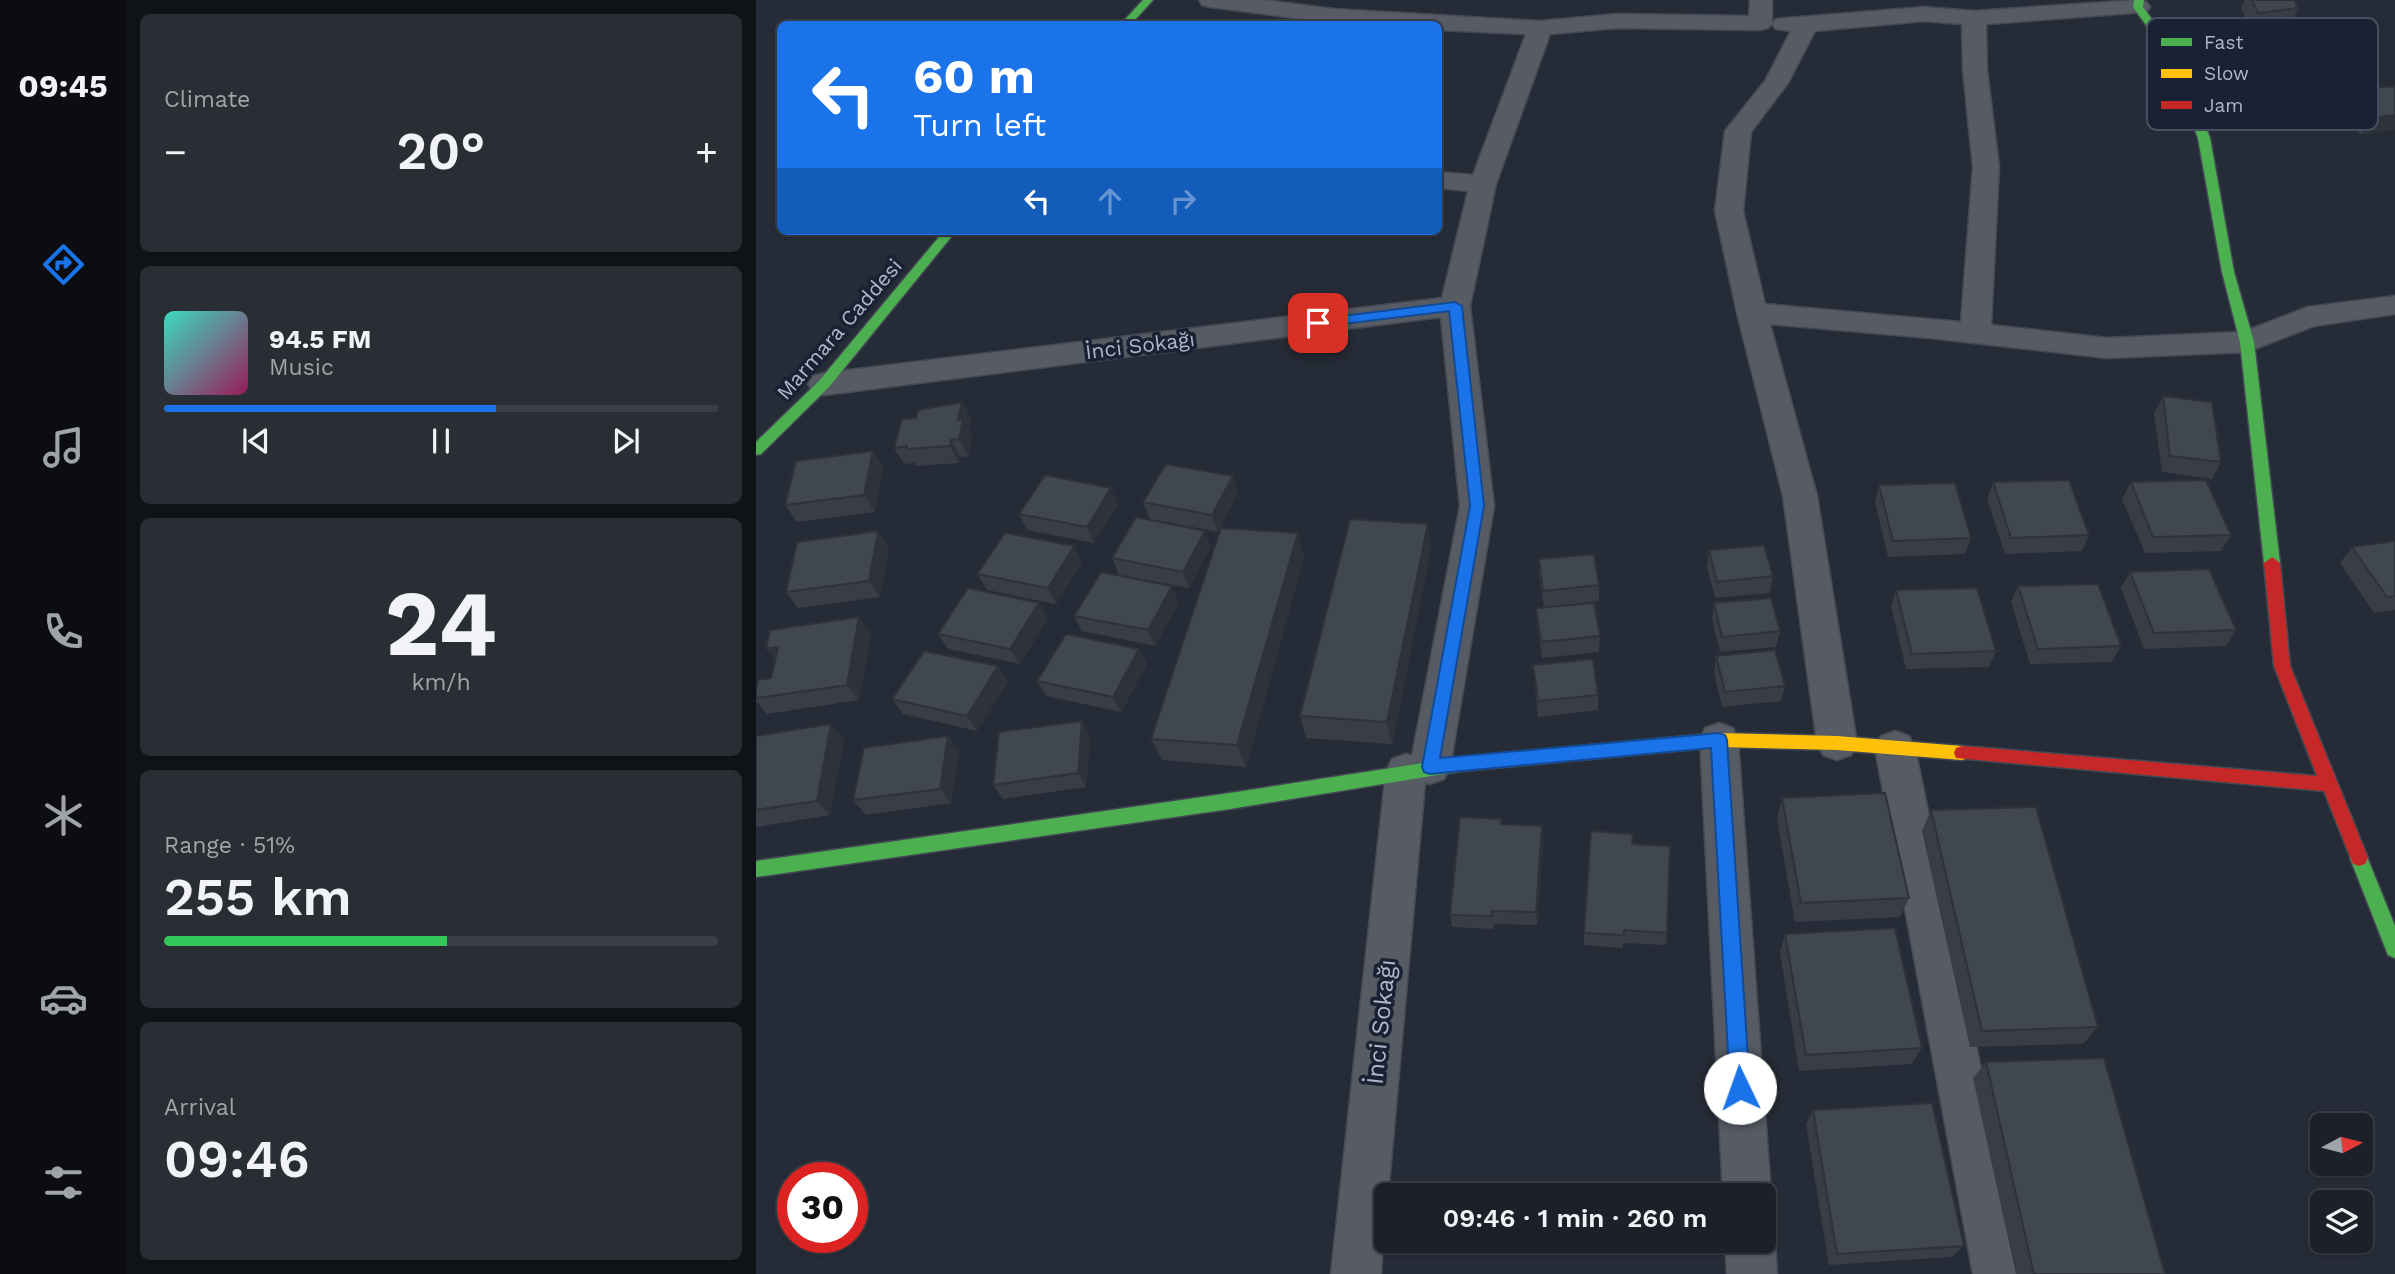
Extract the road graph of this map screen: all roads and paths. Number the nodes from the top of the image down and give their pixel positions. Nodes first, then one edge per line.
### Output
1 (1148, 0) edge
2 (1210, 0) edge
3 (2138, 4) edge
4 (1922, 7) edge
5 (1761, 12) edge
6 (1975, 18) junction
7 (1129, 21) edge
8 (1420, 21) edge
9 (1442, 22) edge
10 (1806, 25) junction
11 (1540, 28) junction
12 (2201, 130) edge
13 (1442, 180) edge
14 (1483, 184) junction
15 (947, 235) edge
16 (2395, 305) edge
17 (1455, 306) junction
18 (1752, 313) junction
19 (1975, 333) junction
20 (2247, 342) junction
21 (824, 384) junction
22 (756, 450) edge
23 (1719, 740) junction
24 (1837, 743) junction
25 (1895, 748) junction
26 (1418, 769) junction
27 (2329, 784) junction
28 (756, 869) edge
29 (2395, 949) edge
30 (1746, 1183) edge
31 (1751, 1253) edge
32 (1356, 1274) edge
33 (1752, 1274) edge
34 (1998, 1274) edge

1 - 7 street
2 - 8 street
3 - 6 street
4 - 6 street
4 - 10 street
5 - 10 street
5 - 11 street
6 - 19 street
9 - 11 street
10 - 18 street
11 - 14 street, İnci Sokağı
12 - 20 street
13 - 14 street
14 - 17 street, İnci Sokağı
15 - 21 street, Marmara Caddesi
16 - 20 street
17 - 21 street, İnci Sokağı
17 - 26 street, İnci Sokağı
18 - 19 street
18 - 24 street
19 - 20 street
20 - 27 street
21 - 22 street, Marmara Caddesi
23 - 24 street
23 - 26 street
23 - 30 street
24 - 25 street
25 - 27 street
25 - 34 street
26 - 28 street
26 - 32 street, İnci Sokağı
27 - 29 street
31 - 33 street

